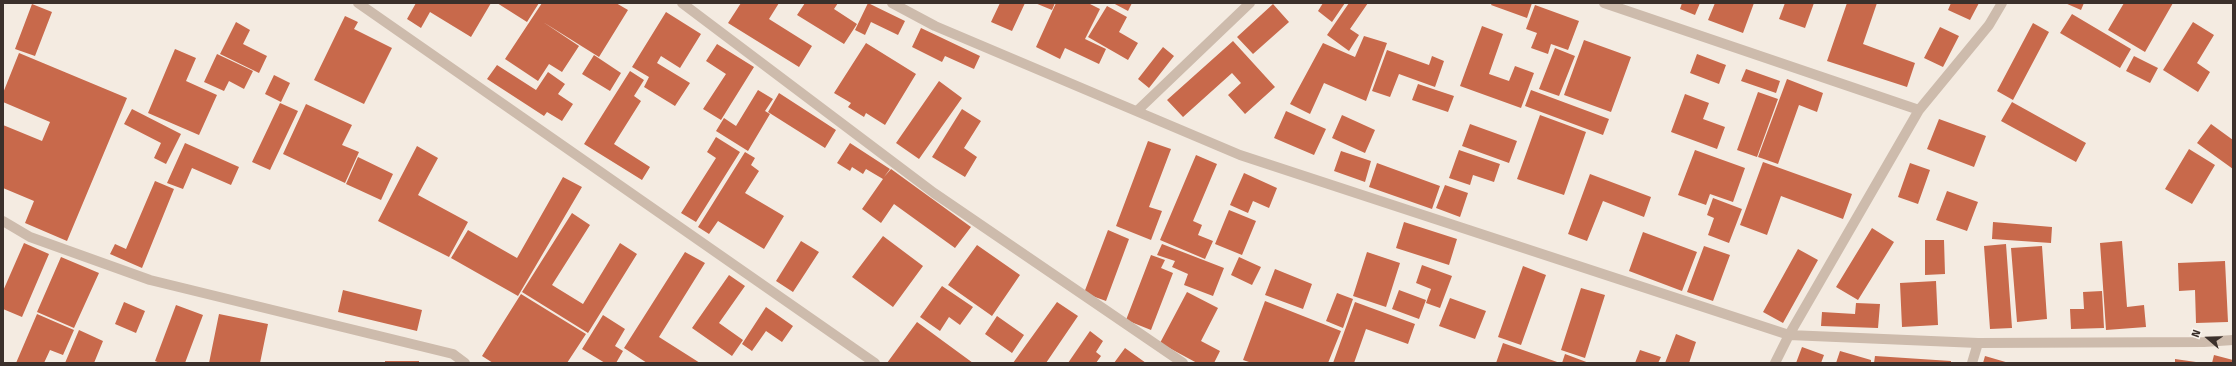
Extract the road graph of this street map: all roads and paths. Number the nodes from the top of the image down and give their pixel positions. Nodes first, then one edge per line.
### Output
1 (358, 3) edge
2 (682, 3) edge
3 (892, 3) edge
4 (1250, 3) edge
5 (1604, 3) edge
6 (2002, 3) edge
7 (1919, 110) junction
8 (1137, 111) junction
9 (3, 221) edge
10 (1789, 335) junction
11 (2233, 340) edge
12 (1978, 343) junction
13 (465, 363) edge
14 (875, 363) edge
15 (1183, 363) edge
16 (1775, 363) edge
17 (1972, 363) edge

1 - 14 street
2 - 15 street
3 - 8 street
4 - 8 street
5 - 7 street
6 - 7 street
7 - 10 street
8 - 10 street
9 - 13 street
10 - 12 street
10 - 16 street
11 - 12 street
12 - 17 street

